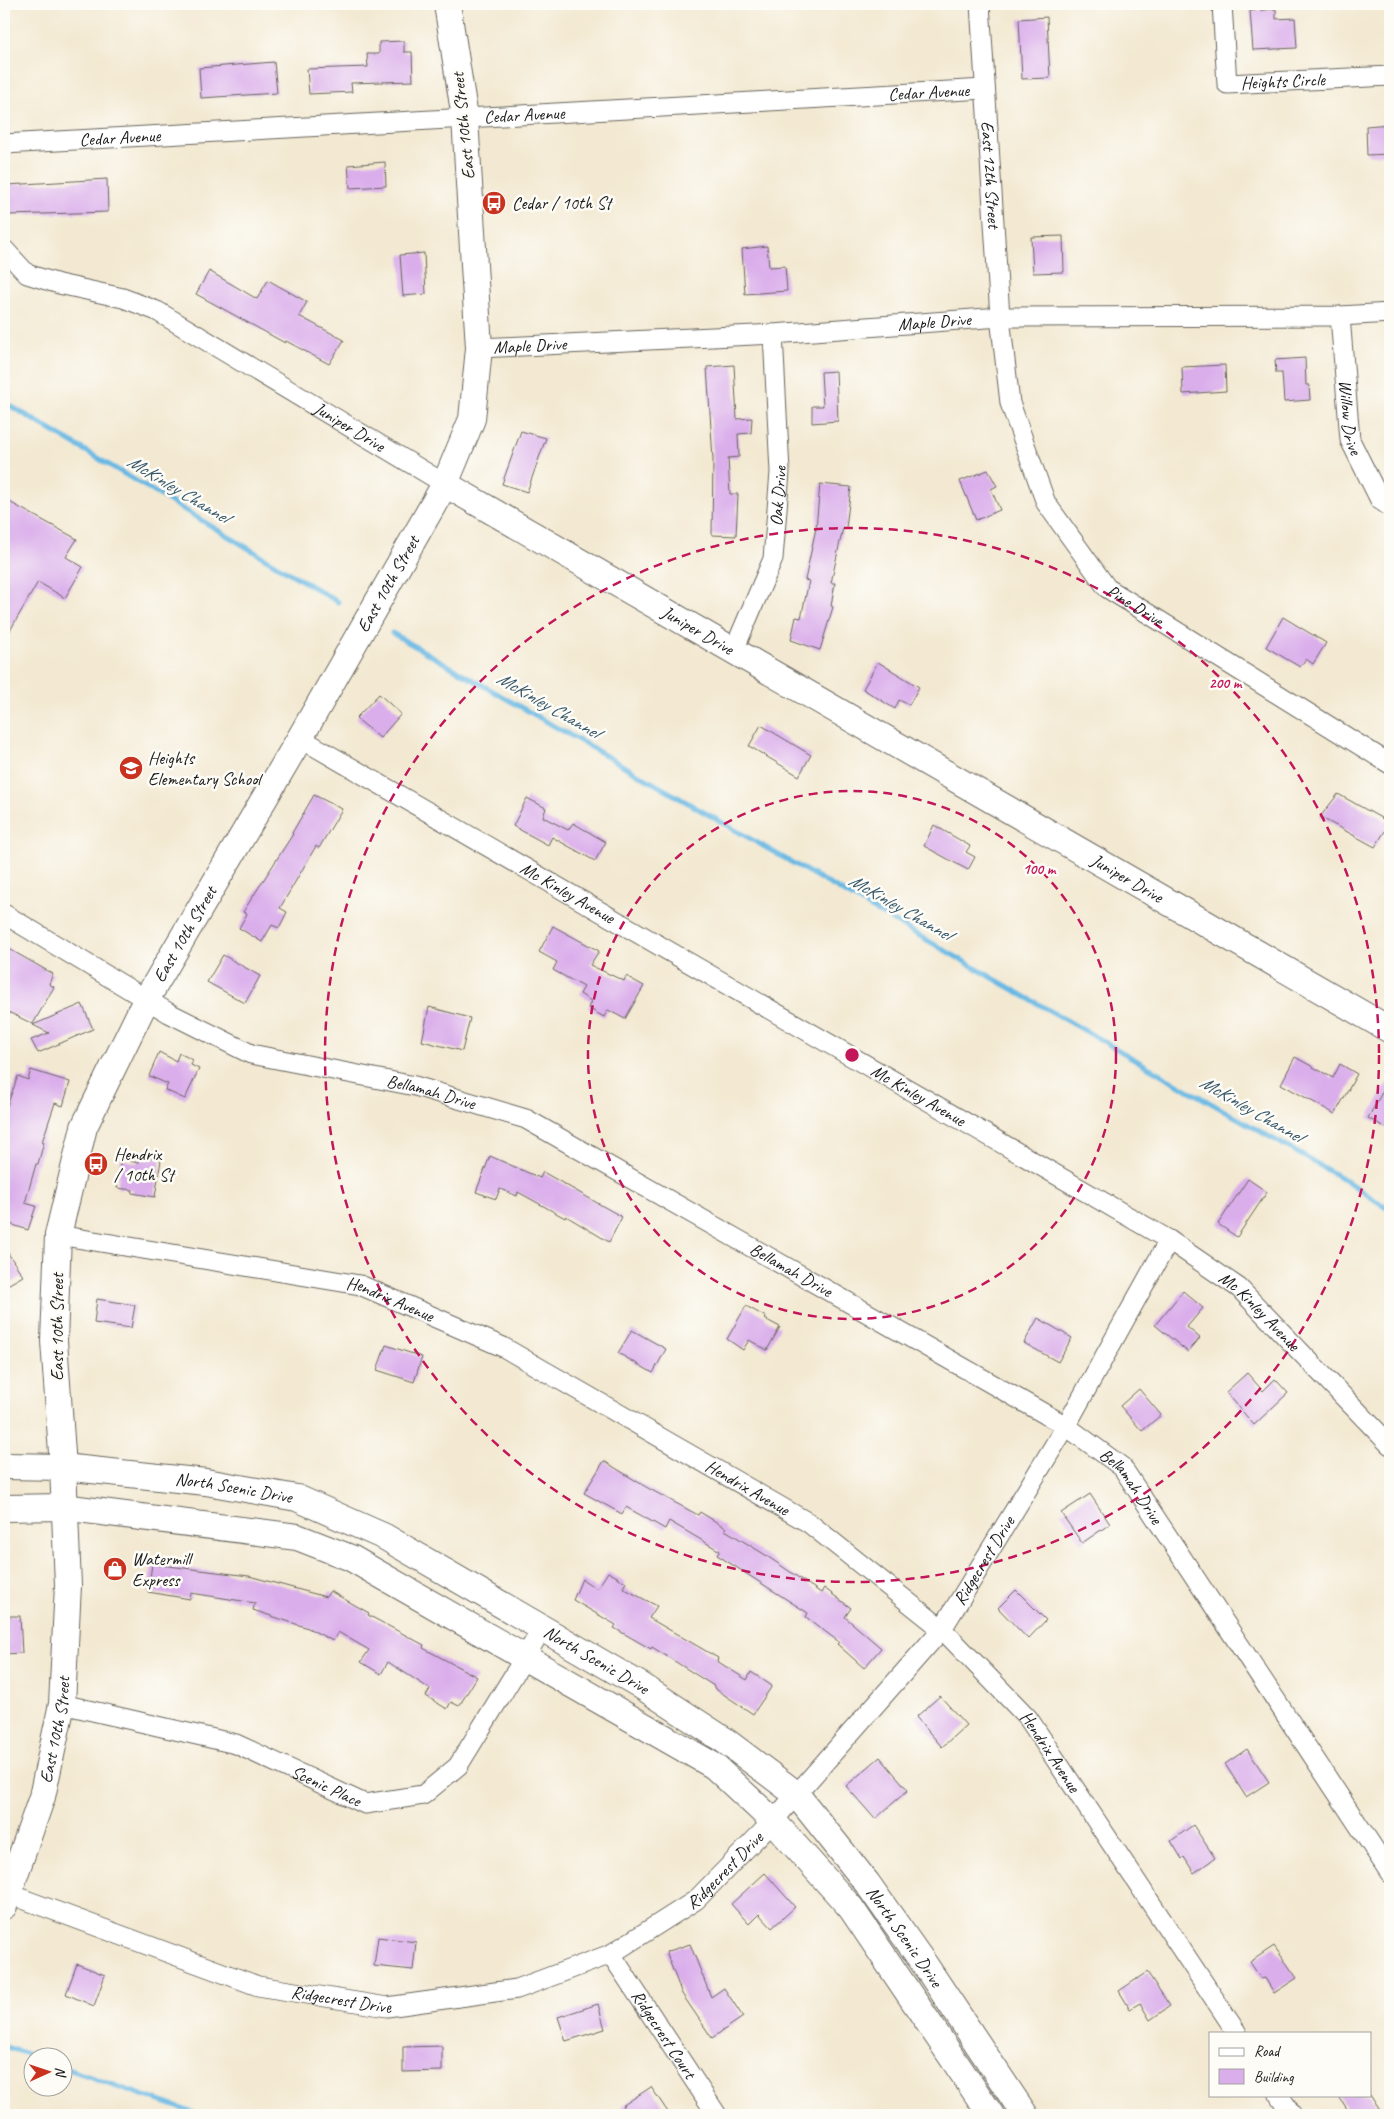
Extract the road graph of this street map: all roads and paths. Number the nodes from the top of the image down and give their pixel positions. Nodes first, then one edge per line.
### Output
1 (447, 4) edge
2 (980, 4) edge
3 (1222, 4) edge
4 (1390, 76) edge
5 (985, 89) junction
6 (465, 118) junction
7 (4, 144) edge
8 (4, 249) edge
9 (1390, 313) edge
10 (1340, 316) junction
11 (1000, 317) junction
12 (773, 334) junction
13 (479, 348) junction
14 (445, 484) junction
15 (1390, 507) edge
16 (734, 650) junction
17 (300, 738) junction
18 (1390, 764) edge
19 (4, 914) edge
20 (146, 1000) junction
21 (1390, 1030) edge
22 (58, 1235) junction
23 (1169, 1240) junction
24 (1066, 1426) junction
25 (1390, 1445) edge
26 (4, 1466) edge
27 (63, 1467) junction
28 (64, 1507) junction
29 (4, 1508) edge
30 (542, 1629) junction
31 (942, 1629) junction
32 (525, 1658) junction
33 (62, 1704) junction
34 (796, 1794) junction
35 (773, 1821) junction
36 (1390, 1873) edge
37 (5, 1897) edge
38 (611, 1954) junction
39 (1236, 2032) edge
40 (1280, 2096) edge
41 (717, 2115) edge
42 (991, 2115) edge
43 (1025, 2115) edge
44 (1292, 2115) edge

1 - 6 main road, East 10th Street
2 - 5 street, East 12th Street
3 - 4 street, Heights Circle
5 - 6 street, Cedar Avenue
5 - 11 street, East 12th Street
6 - 7 street, Cedar Avenue
6 - 13 main road, East 10th Street
8 - 14 street, Juniper Drive
9 - 10 street, Maple Drive
10 - 11 street, Maple Drive
10 - 15 street, Willow Drive
11 - 12 street, Maple Drive
11 - 18 street, Pine Drive
12 - 13 street, Maple Drive
12 - 16 street, Oak Drive
13 - 14 main road, East 10th Street
14 - 16 main road, Juniper Drive
14 - 17 main road, East 10th Street
16 - 21 main road, Juniper Drive
17 - 20 main road, East 10th Street
17 - 23 street, Mc Kinley Avenue
19 - 20 street, Bellamah Drive
20 - 22 main road, East 10th Street
20 - 24 street, Bellamah Drive
22 - 27 main road, East 10th Street
22 - 31 street, Hendrix Avenue
23 - 24 street, Ridgecrest Drive
23 - 25 street, Mc Kinley Avenue
24 - 31 street, Ridgecrest Drive
24 - 36 street, Bellamah Drive
26 - 27 main road, North Scenic Drive
27 - 28 main road, East 10th Street
27 - 30 main road, North Scenic Drive
28 - 29 main road, North Scenic Drive
28 - 32 main road, North Scenic Drive
28 - 33 main road, East 10th Street
30 - 32 street, Scenic Place
30 - 34 main road, North Scenic Drive
31 - 34 street, Ridgecrest Drive
31 - 39 street, Hendrix Avenue
32 - 33 street, Scenic Place
32 - 35 main road, North Scenic Drive
33 - 37 main road, East 10th Street
34 - 35 street, Ridgecrest Drive
34 - 43 main road, North Scenic Drive
35 - 38 street, Ridgecrest Drive
35 - 42 main road, North Scenic Drive
37 - 38 street, Ridgecrest Drive
38 - 41 street, Ridgecrest Court
40 - 44 street

